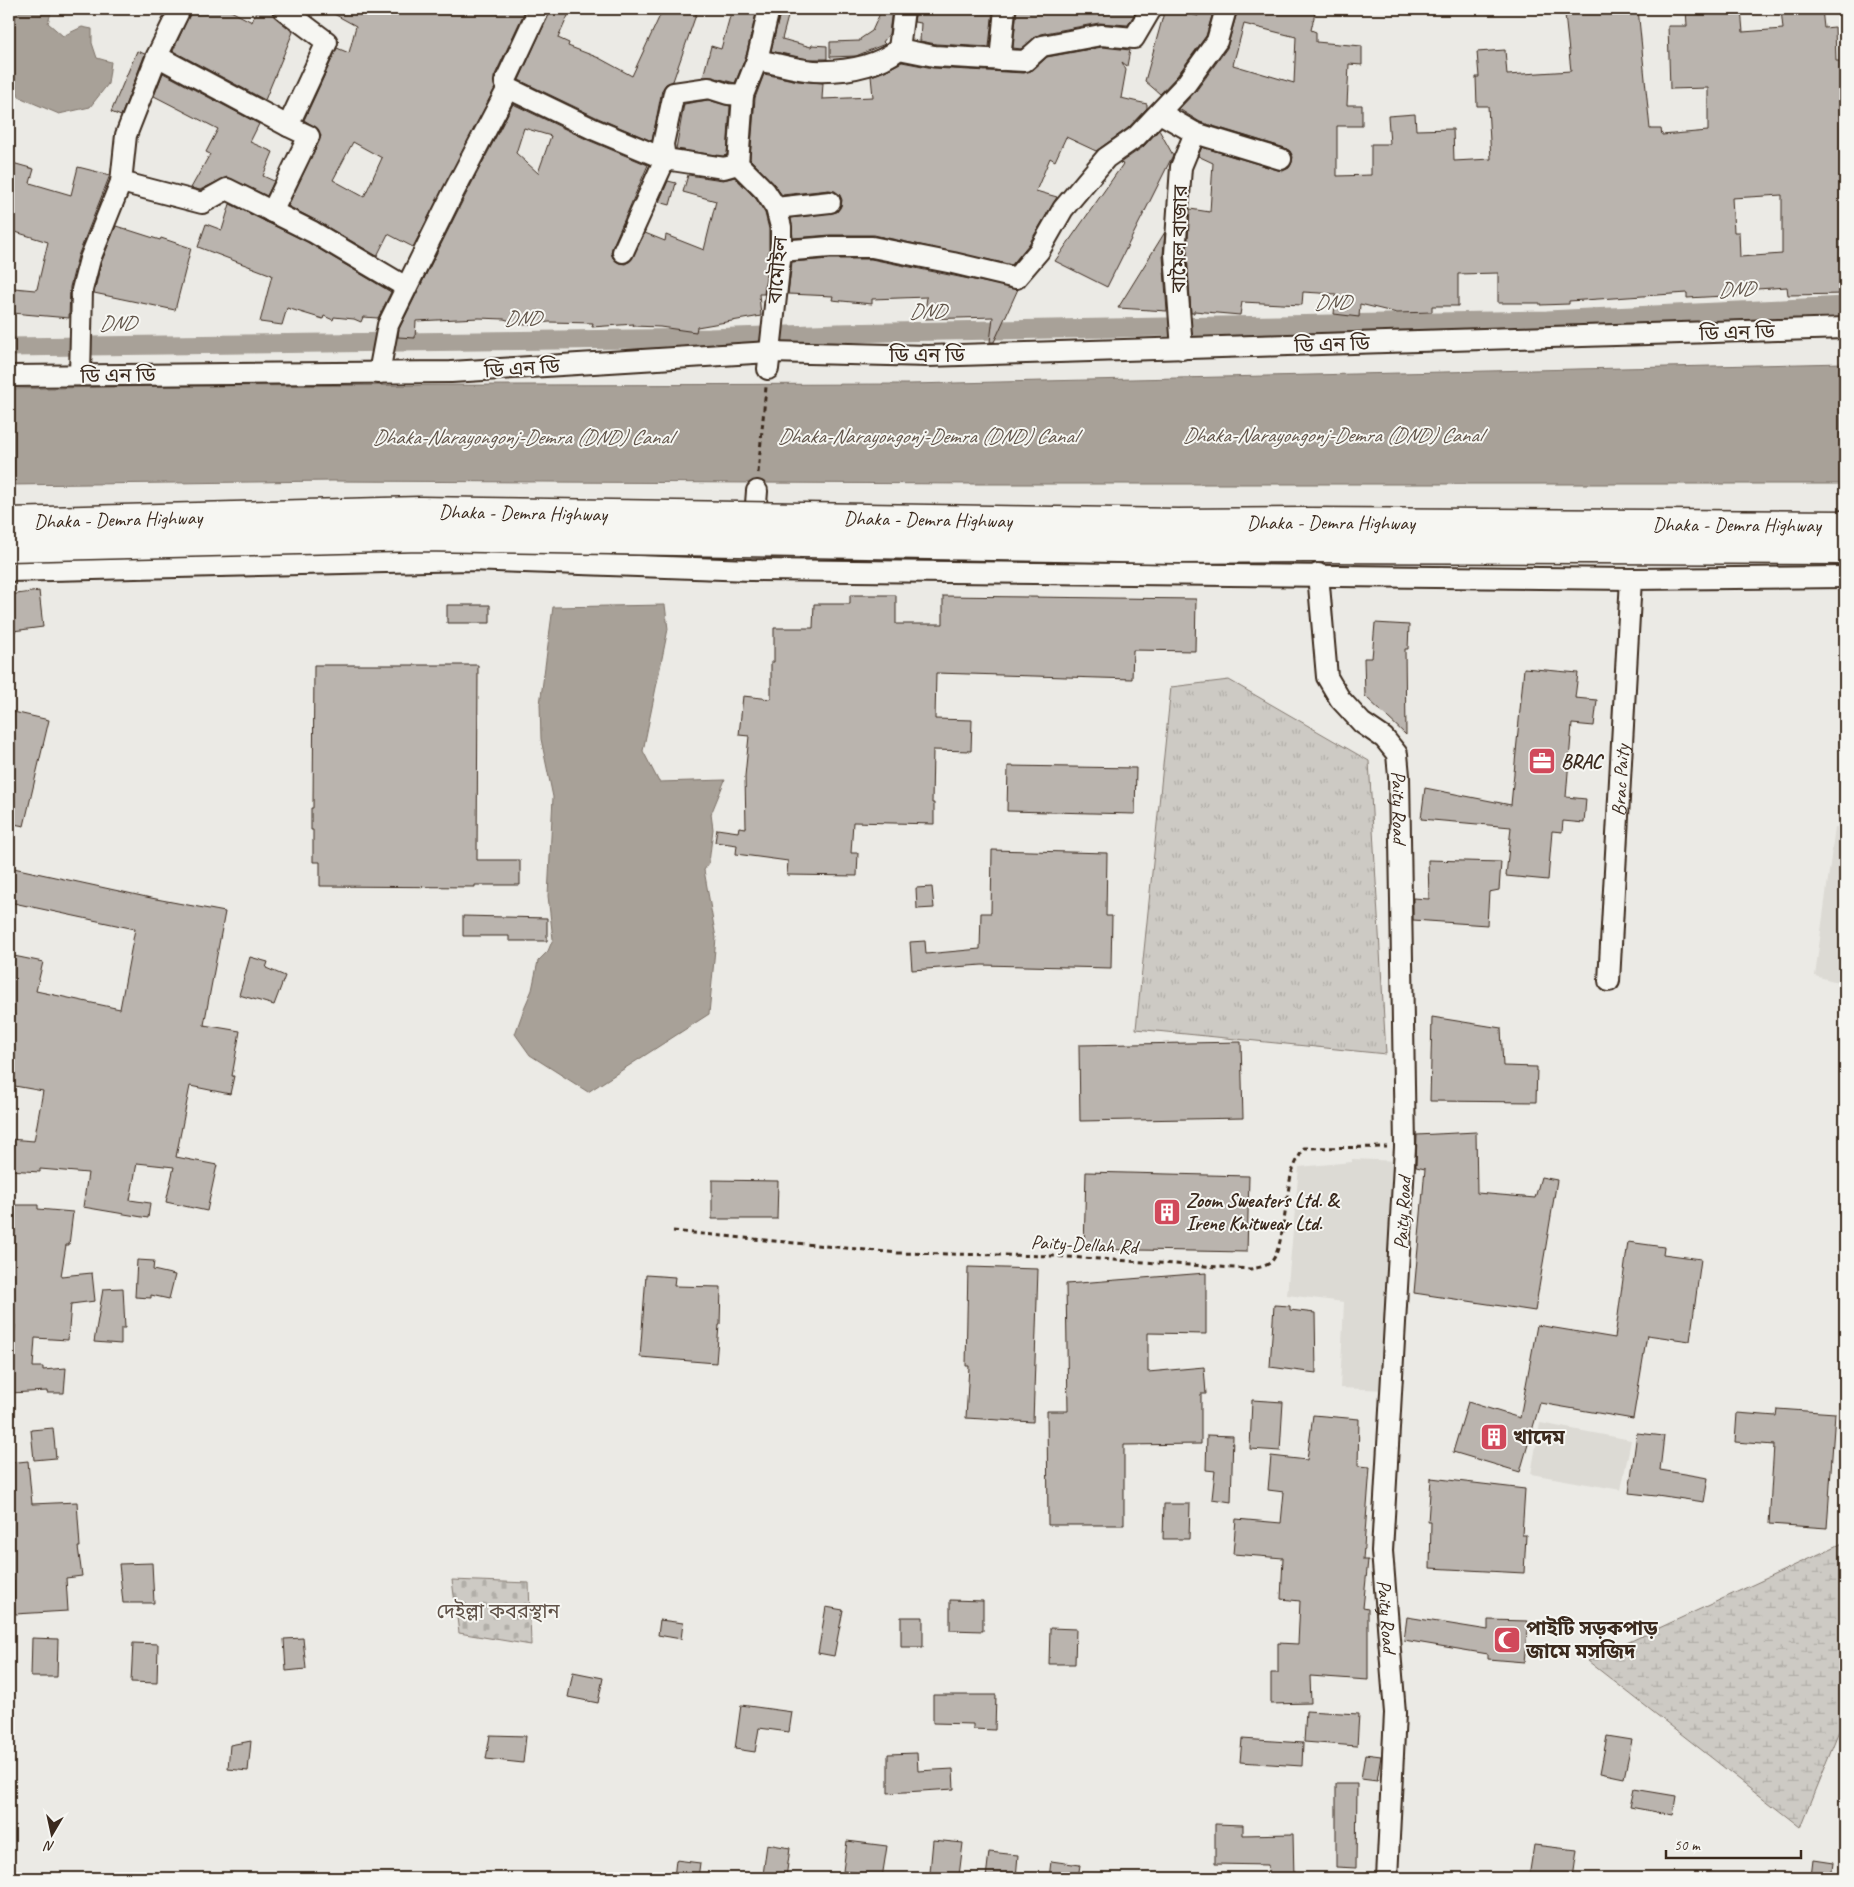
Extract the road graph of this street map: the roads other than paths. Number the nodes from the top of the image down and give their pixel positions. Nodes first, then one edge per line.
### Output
1 (180, 9) edge
2 (283, 9) edge
3 (539, 9) edge
4 (769, 9) edge
5 (904, 9) edge
6 (1006, 9) edge
7 (1151, 9) edge
8 (1226, 9) edge
9 (899, 49) junction
10 (157, 56) junction
11 (757, 60) junction
12 (1000, 60) junction
13 (508, 88) junction
14 (743, 95) junction
15 (1160, 113) junction
16 (288, 126) junction
17 (1195, 133) junction
18 (665, 159) junction
19 (1281, 159) dead end
20 (738, 164) junction
21 (121, 182) junction
22 (830, 202) dead end
23 (776, 208) junction
24 (272, 212) junction
25 (781, 251) junction
26 (623, 252) dead end
27 (406, 287) junction
28 (1845, 328) edge
29 (1182, 349) junction
30 (769, 361) junction
31 (379, 373) junction
32 (9, 376) edge
33 (80, 376) junction
34 (756, 491) road end
35 (9, 522) edge
36 (1845, 525) edge
37 (9, 547) edge
38 (1845, 550) edge
39 (751, 570) junction
40 (9, 571) edge
41 (1318, 574) junction
42 (1845, 578) edge
43 (1631, 579) junction
44 (1609, 981) dead end
45 (1387, 1878) edge

1 - 10 street
2 - 16 street
3 - 13 street
4 - 11 street
5 - 9 street
6 - 12 street
7 - 12 street
8 - 15 street
9 - 11 street
9 - 12 street
10 - 16 street
10 - 21 street
11 - 14 street
13 - 18 street
13 - 27 street
14 - 18 street
14 - 20 street
15 - 17 street
15 - 25 street
16 - 24 street
17 - 19 street
17 - 29 street, বামৈল বাজার
18 - 20 street
18 - 26 street
20 - 23 street, বামৌইল
21 - 24 street
21 - 33 street
22 - 23 street
23 - 25 street, বামৌইল
24 - 27 street
25 - 30 street, বামৌইল
27 - 31 street
28 - 29 street, ডি এন ডি
29 - 30 street, ডি এন ডি
30 - 31 street, ডি এন ডি
31 - 33 street, ডি এন ডি
32 - 33 street, ডি এন ডি
34 - 39 street
35 - 36 main road, Dhaka - Demra Highway, bridge
37 - 38 main road, Dhaka - Demra Highway, bridge
39 - 40 street
39 - 41 street
41 - 43 street
41 - 45 street, Paity Road
42 - 43 street
43 - 44 street, Brac Paity

